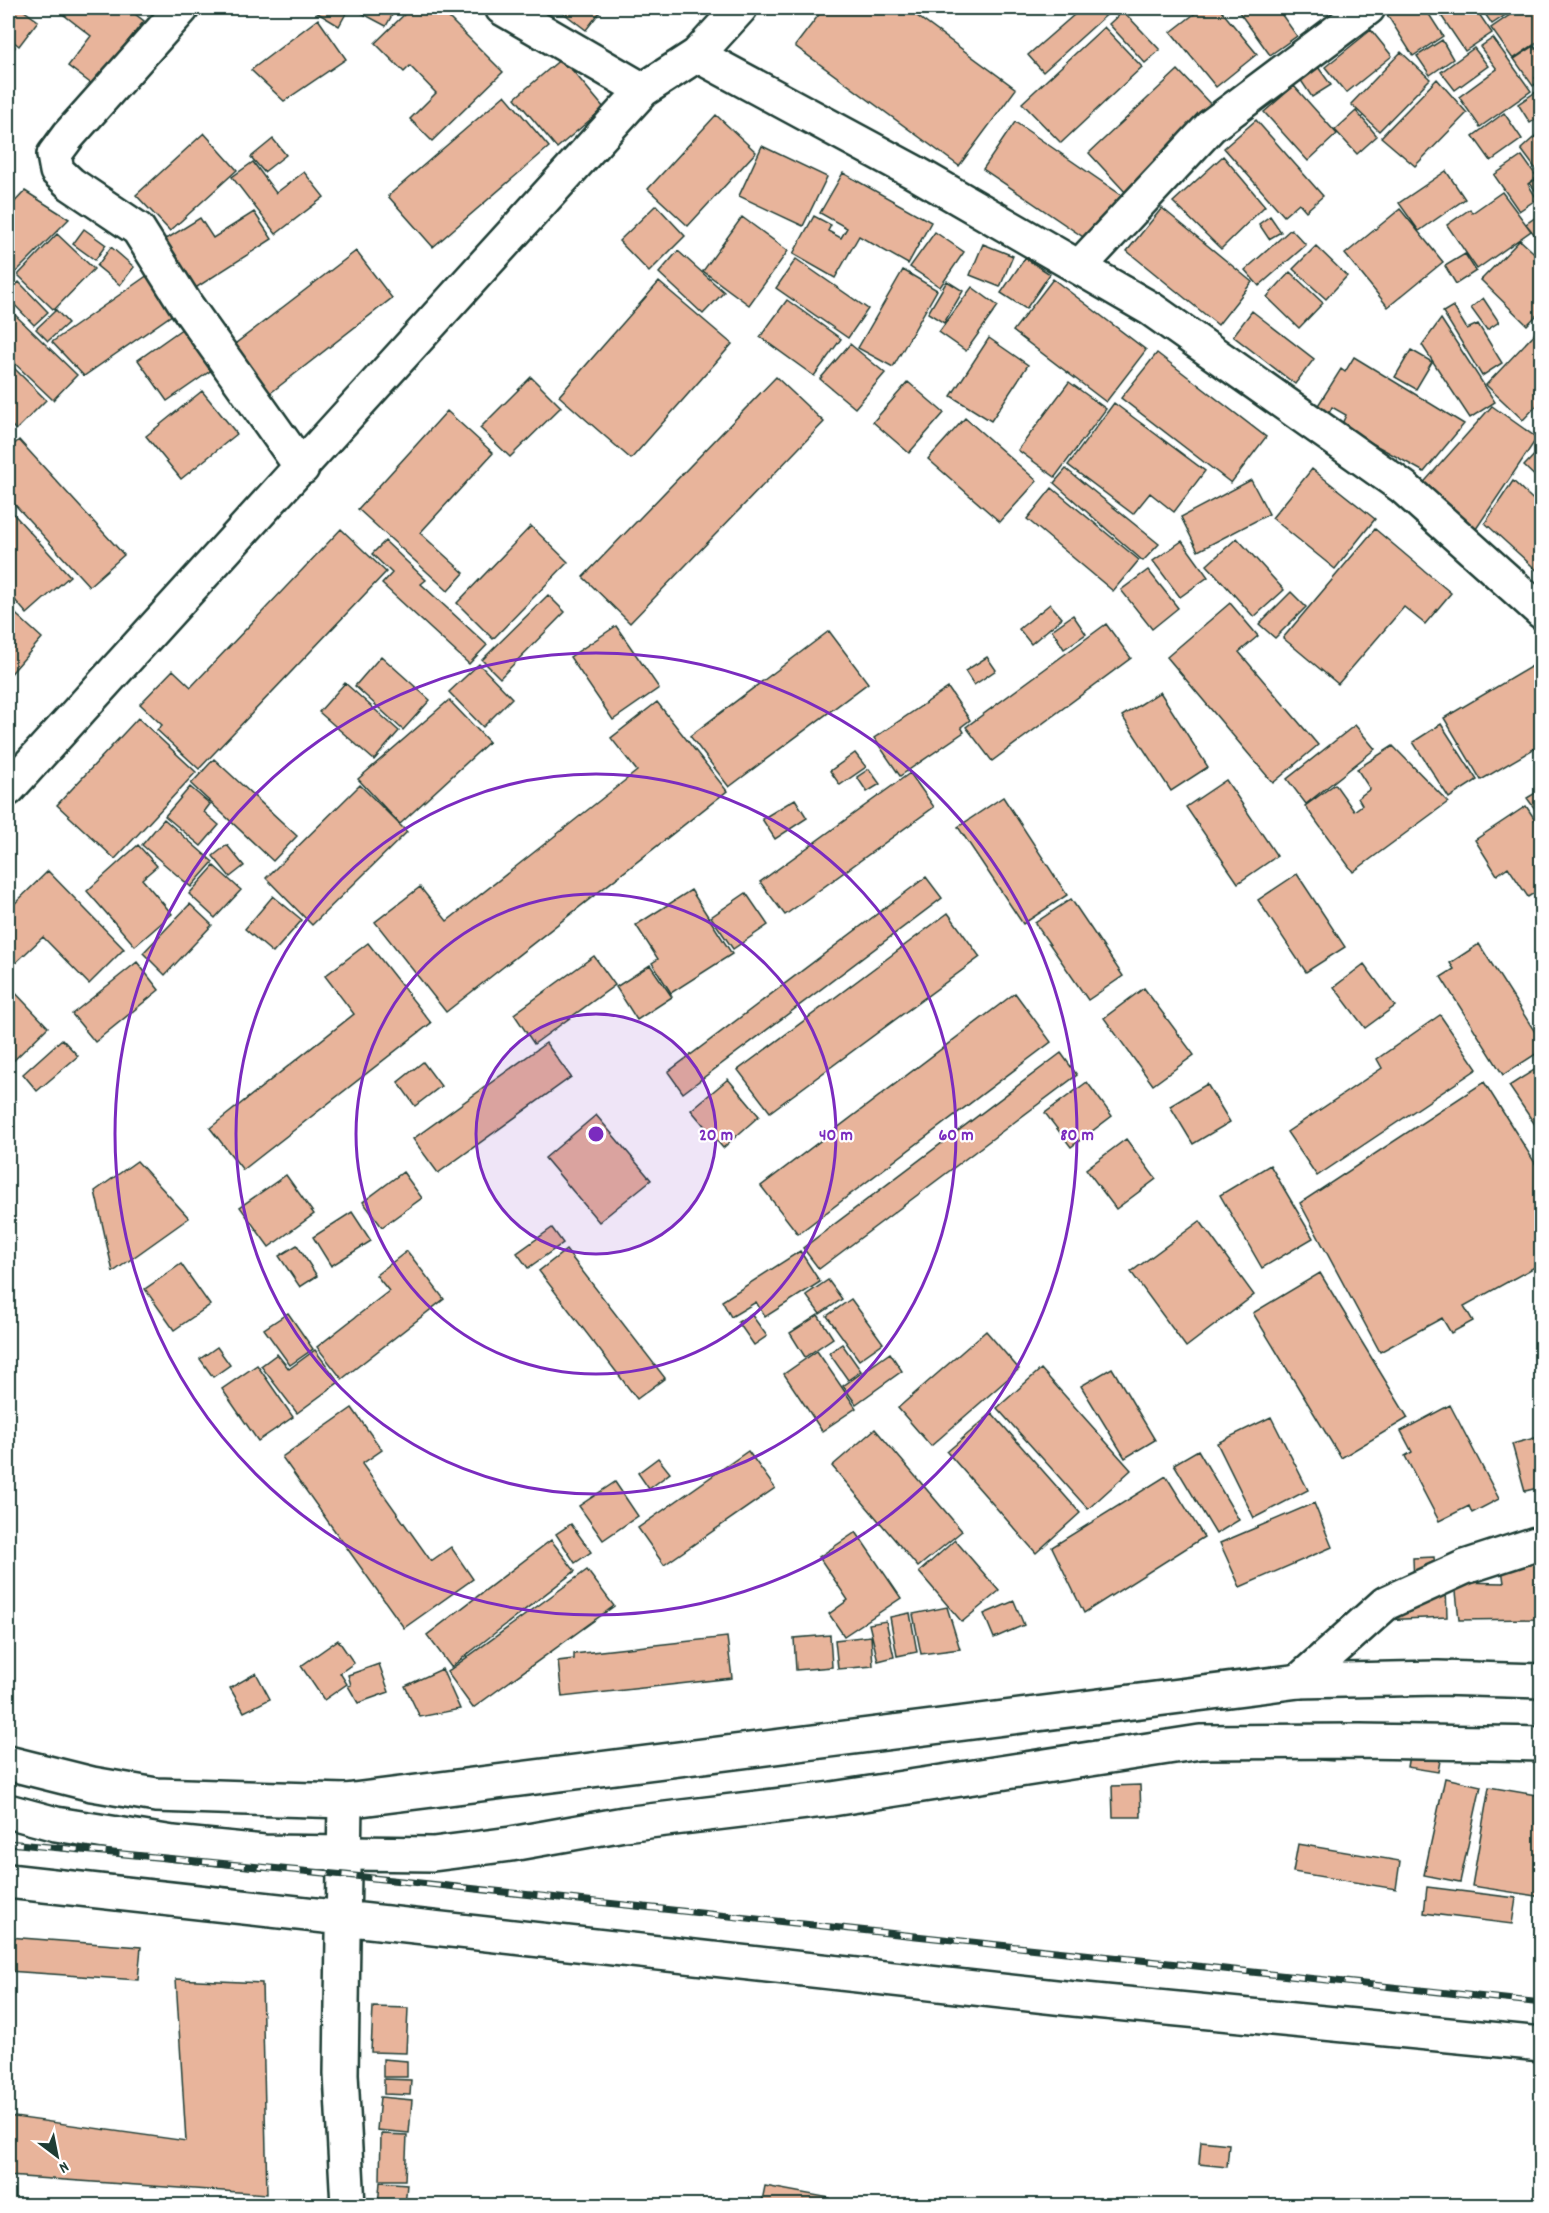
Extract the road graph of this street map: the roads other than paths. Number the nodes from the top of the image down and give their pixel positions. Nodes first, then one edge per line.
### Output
1 (182, 8) edge
2 (502, 8) edge
3 (740, 8) edge
4 (1368, 8) edge
5 (697, 55) junction
6 (643, 90) junction
7 (1079, 267) junction
8 (302, 468) junction
9 (1542, 612) edge
10 (8, 789) edge
11 (1542, 1542) edge
12 (1299, 1681) junction
13 (1542, 1681) edge
14 (1542, 1744) edge
15 (8, 1763) edge
16 (345, 1801) junction
17 (8, 1811) edge
18 (345, 1853) junction
19 (8, 1881) edge
20 (345, 1918) junction
21 (1542, 2044) edge
22 (348, 2205) edge

1 - 8 street
2 - 6 street
3 - 5 street
4 - 7 street
5 - 6 street
5 - 7 street
6 - 8 street
7 - 9 street
8 - 10 street
11 - 12 street
12 - 13 street
12 - 16 street
14 - 18 street
15 - 16 street
16 - 18 street
17 - 18 street
18 - 20 street
19 - 20 street
20 - 21 street
20 - 22 street

